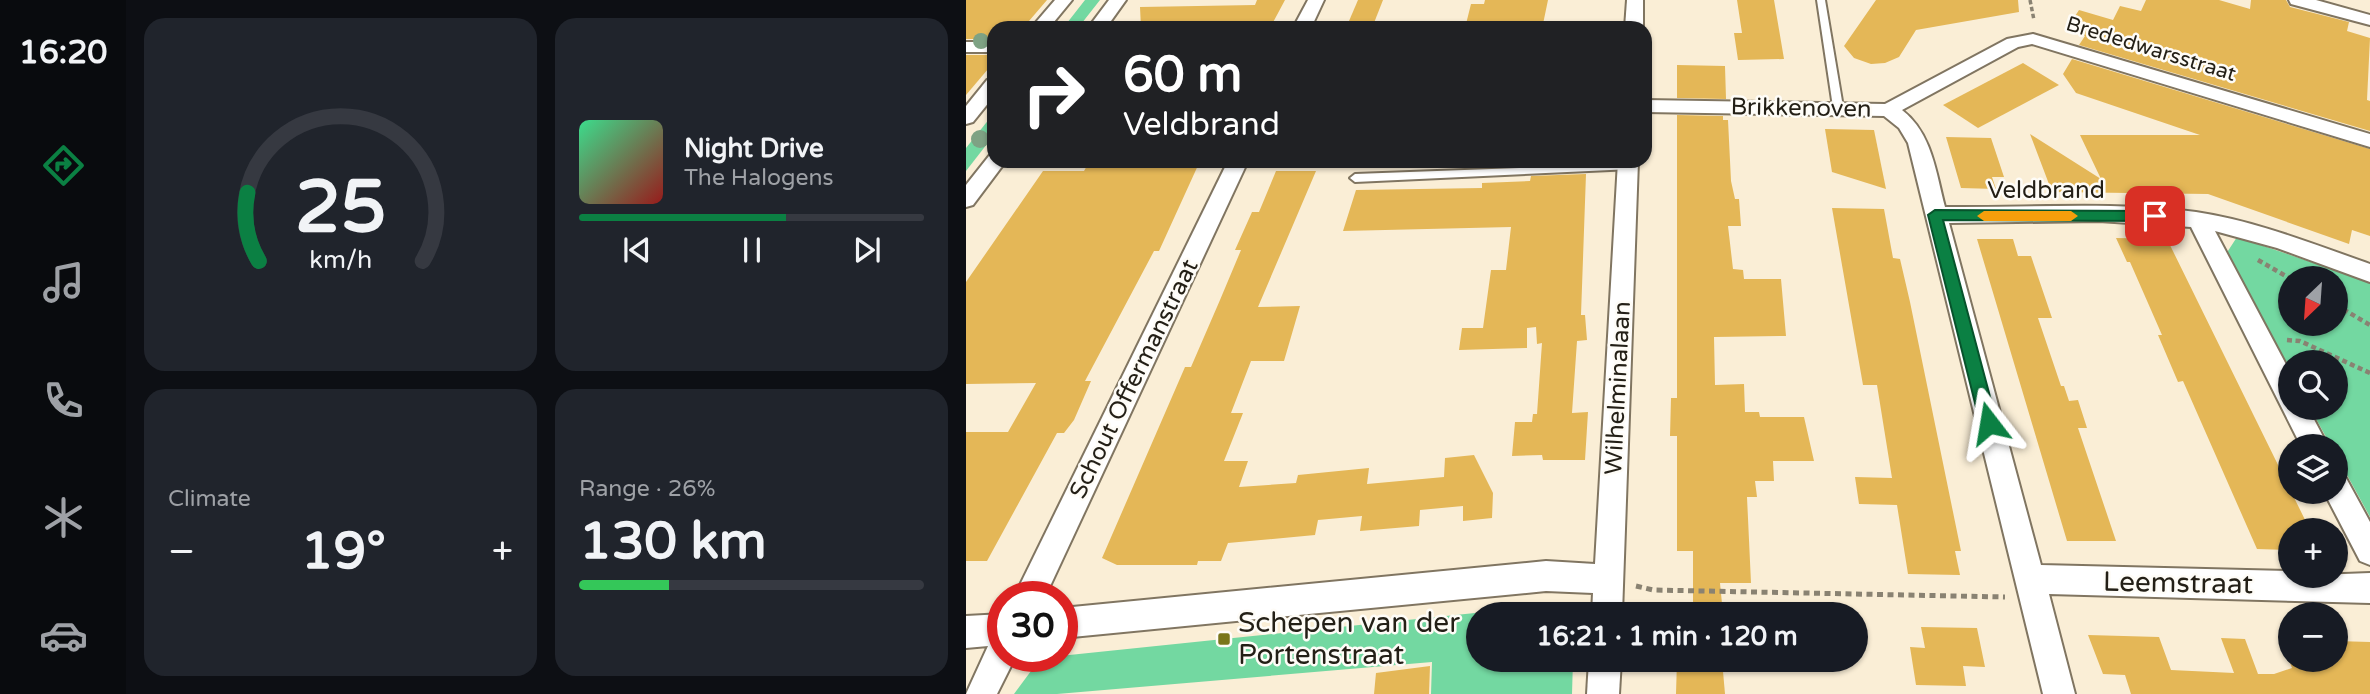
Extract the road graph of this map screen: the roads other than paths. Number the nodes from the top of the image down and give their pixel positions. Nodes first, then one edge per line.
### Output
1 (1064, 0) edge
2 (1118, 0) edge
3 (1316, 0) edge
4 (1635, 0) edge
5 (1821, 0) edge
6 (2297, 0) edge
7 (2370, 20) edge
8 (1046, 21) edge
9 (1102, 21) edge
10 (1306, 21) edge
11 (1634, 21) edge
12 (966, 47) edge
13 (987, 47) edge
14 (987, 92) edge
15 (1652, 106) edge
16 (1838, 107) junction
17 (1888, 110) junction
18 (966, 118) edge
19 (2370, 141) edge
20 (991, 168) edge
21 (1235, 168) edge
22 (1550, 168) edge
23 (1628, 168) edge
24 (1355, 178) dead end
25 (966, 200) edge
26 (1935, 215) junction
27 (2198, 220) junction
28 (2370, 273) edge
29 (2278, 374) edge
30 (2345, 504) edge
31 (2370, 551) edge
32 (1609, 579) junction
33 (1037, 581) edge
34 (2031, 588) junction
35 (2370, 588) edge
36 (1608, 602) edge
37 (1078, 621) edge
38 (987, 630) edge
39 (966, 632) edge
40 (991, 672) edge
41 (1604, 672) edge
42 (980, 694) edge
43 (1603, 694) edge
44 (2059, 694) edge

1 - 8 street
2 - 9 street
3 - 10 street
4 - 11 street
5 - 16 lane
6 - 7 street
12 - 13 street
14 - 18 street
15 - 16 street, Brikkenoven
16 - 17 street, Brikkenoven
17 - 19 street, Brededwarsstraat
17 - 26 street, Brikkenoven
20 - 25 street
21 - 33 street, Schout Offermanstraat
22 - 24 lane
23 - 32 street, Wilhelminalaan
26 - 27 street, Veldbrand
26 - 34 street, Brikkenoven
27 - 28 street, Veldbrand
27 - 29 street
30 - 31 street
32 - 36 street, Wilhelminalaan
32 - 37 street
34 - 35 street, Leemstraat
34 - 44 street, Brikkenoven
38 - 39 street
40 - 42 street
41 - 43 street

